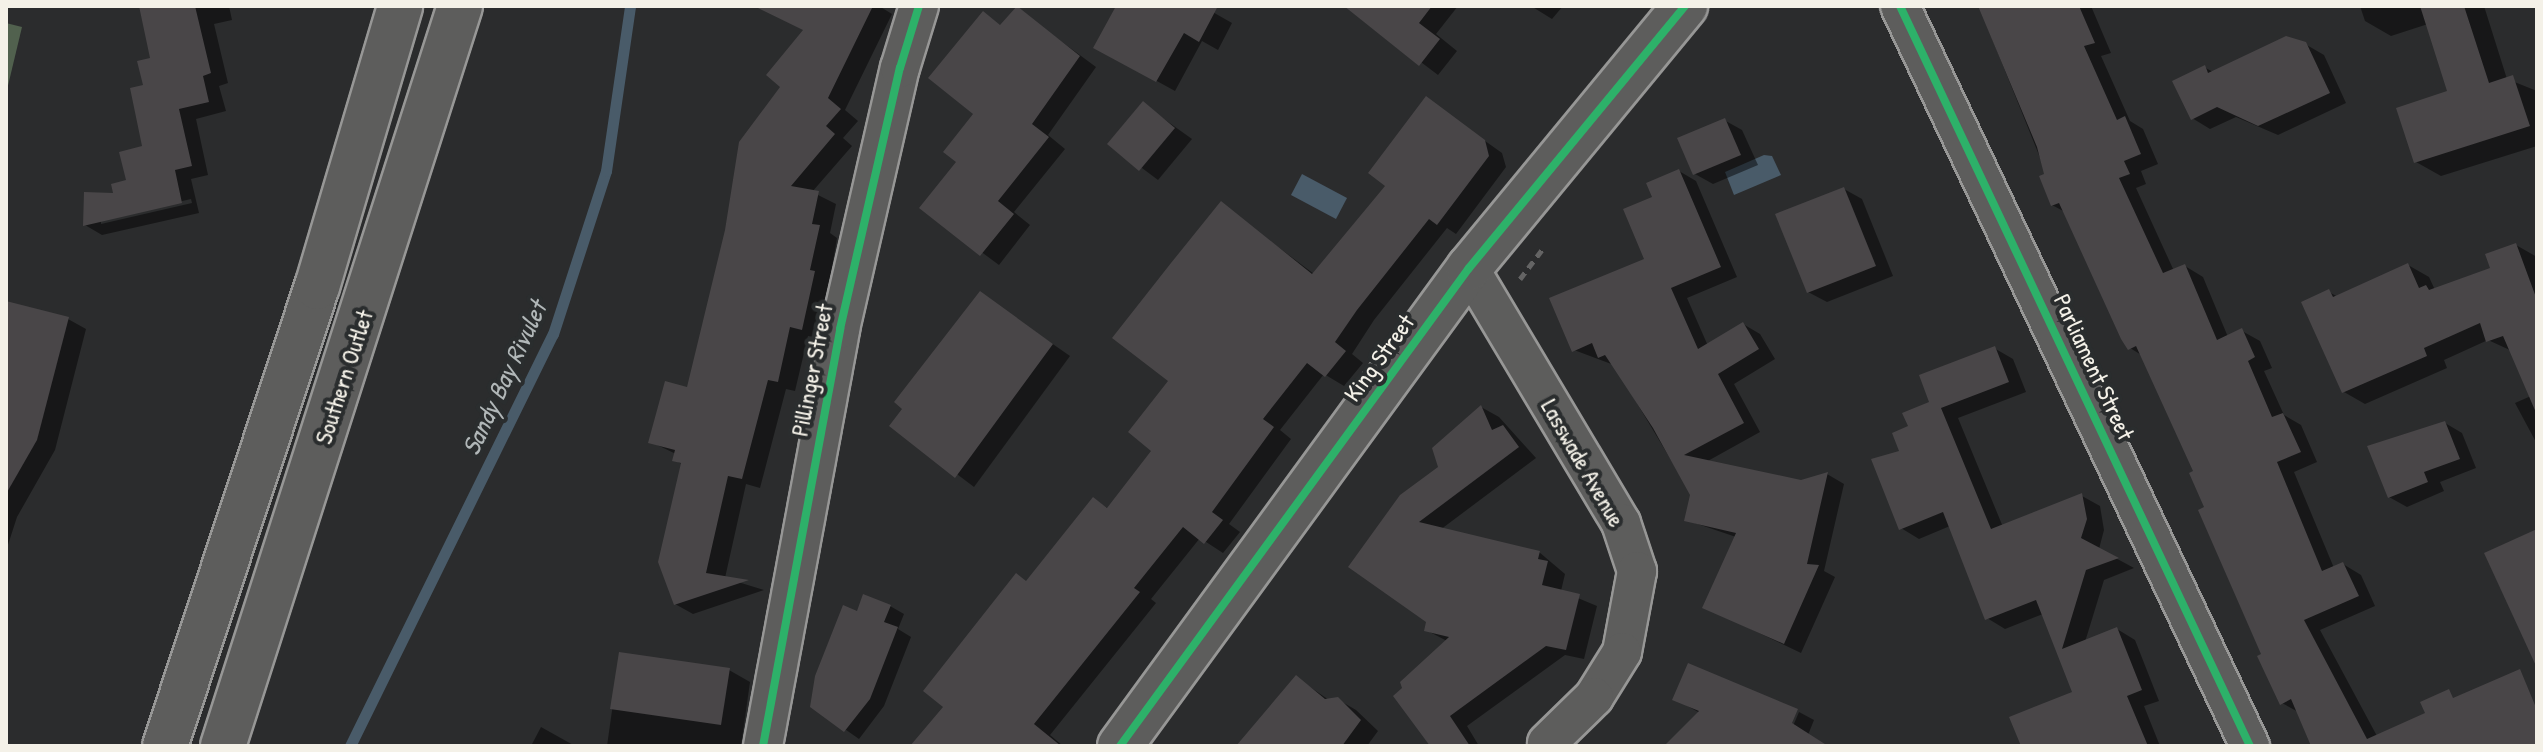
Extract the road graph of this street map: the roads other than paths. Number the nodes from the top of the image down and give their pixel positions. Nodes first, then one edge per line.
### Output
1 (400, 6) edge
2 (460, 6) edge
3 (919, 6) edge
4 (1685, 6) edge
5 (1900, 6) edge
6 (1469, 268) junction
7 (1547, 743) dead end
8 (165, 746) edge
9 (223, 746) edge
10 (763, 746) edge
11 (1120, 746) edge
12 (2250, 746) edge

1 - 8 main road
2 - 9 main road, Southern Outlet
3 - 10 street, Pillinger Street
4 - 6 main road, King Street
5 - 12 street, Parliament Street
6 - 7 street, Lasswade Avenue
6 - 11 main road, King Street

